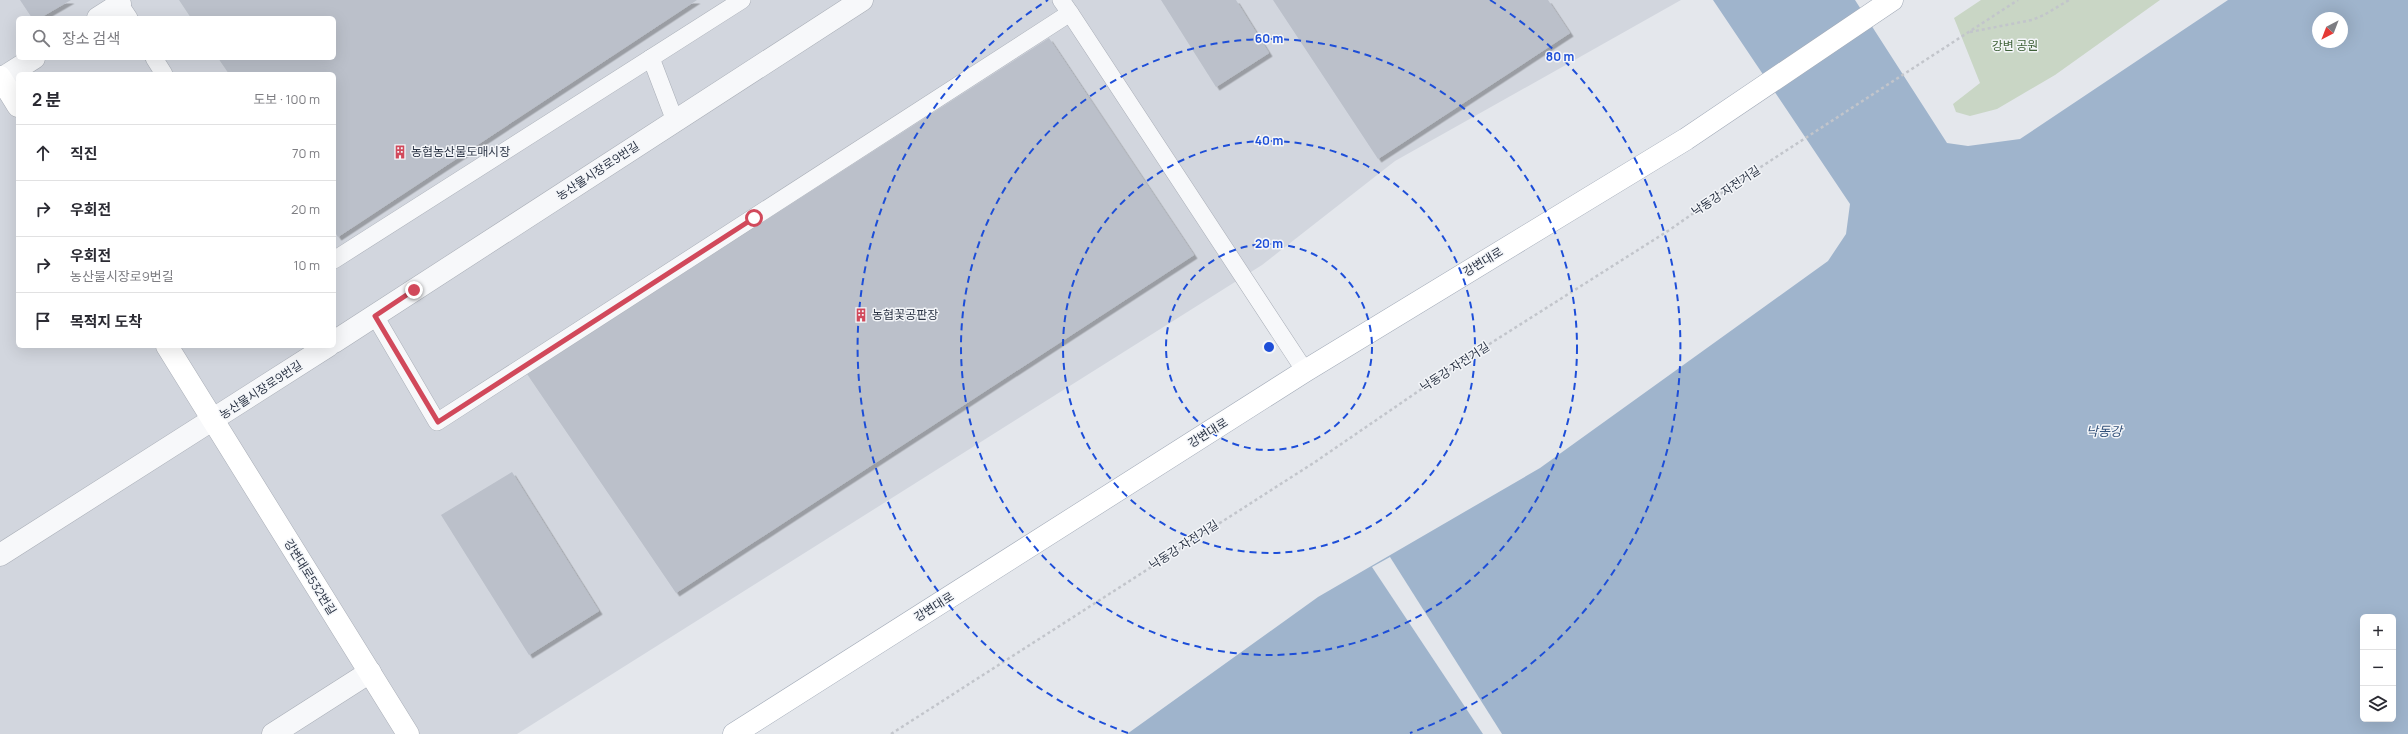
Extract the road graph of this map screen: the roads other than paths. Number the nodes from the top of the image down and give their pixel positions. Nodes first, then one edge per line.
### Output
1 (742, 0) edge
2 (862, 0) edge
3 (1892, 0) edge
4 (122, 7) edge
5 (1065, 7) edge
6 (102, 16) edge
7 (651, 58) junction
8 (31, 60) edge
9 (155, 60) edge
10 (163, 72) edge
11 (0, 78) edge
12 (16, 103) edge
13 (675, 121) junction
14 (336, 259) edge
15 (375, 316) junction
16 (336, 341) edge
17 (168, 348) edge
18 (325, 348) edge
19 (1305, 371) junction
20 (213, 420) junction
21 (0, 555) edge
22 (370, 672) junction
23 (272, 734) edge
24 (408, 734) edge
25 (734, 734) edge

1 - 7 lane
2 - 13 street, 농산물시장로9번길
3 - 19 main road, 강변대로
4 - 6 street
5 - 15 lane
5 - 19 lane
7 - 13 lane
7 - 14 lane
8 - 11 street
9 - 10 lane
11 - 12 main road
13 - 15 street, 농산물시장로9번길
15 - 16 street, 농산물시장로9번길
17 - 20 main road, 강변대로532번길
18 - 20 street, 농산물시장로9번길
19 - 25 main road, 강변대로
20 - 21 street
20 - 22 main road, 강변대로532번길
22 - 23 street
22 - 24 main road, 강변대로532번길

